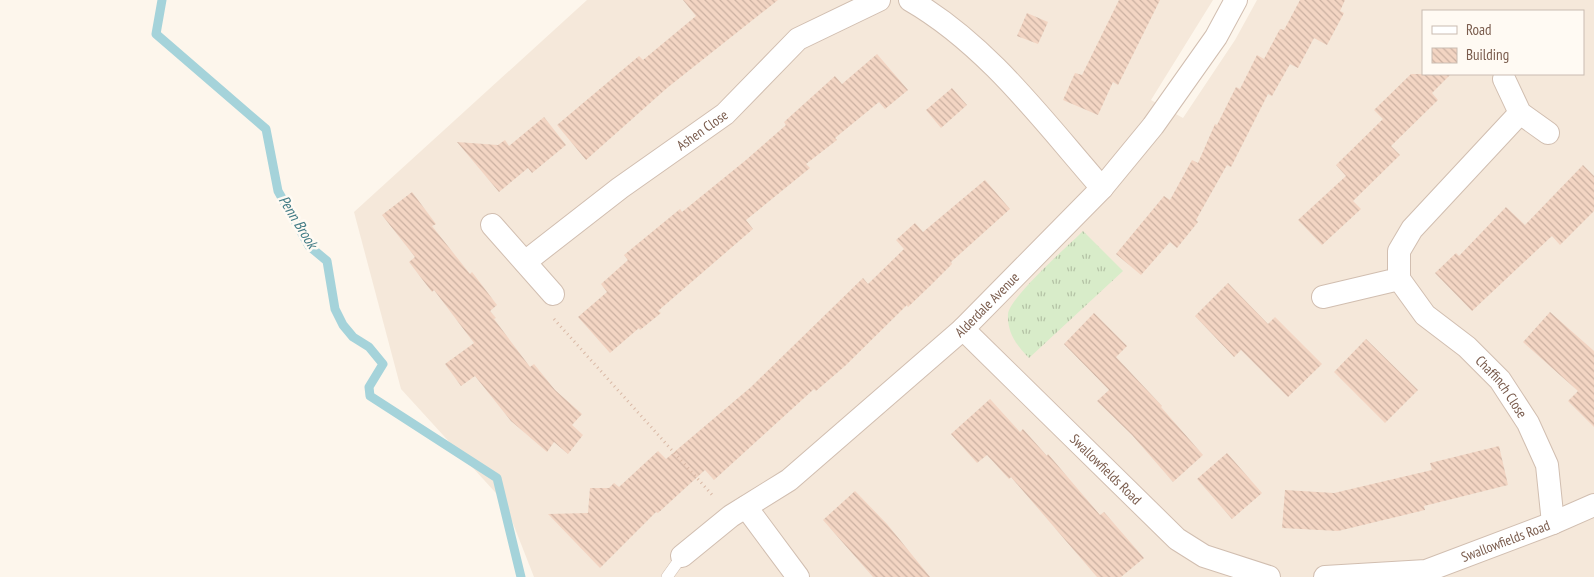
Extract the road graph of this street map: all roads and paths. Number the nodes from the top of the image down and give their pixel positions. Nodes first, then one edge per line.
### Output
1 (879, 0) edge
2 (910, 0) edge
3 (1236, 0) edge
4 (1504, 79) dead end
5 (1520, 113) junction
6 (1548, 133) dead end
7 (1102, 188) junction
8 (492, 226) dead end
9 (525, 262) junction
10 (1399, 279) junction
11 (553, 294) joint
12 (1323, 297) dead end
13 (963, 329) junction
14 (1594, 505) edge
15 (738, 511) junction
16 (1554, 523) junction
17 (682, 556) joint
18 (1428, 574) edge
19 (667, 577) edge
20 (798, 577) edge
21 (1269, 577) edge
22 (1325, 577) edge

1 - 9 street, Ashen Close
2 - 7 street
3 - 7 street, Alderdale Avenue
4 - 5 street
5 - 6 street
5 - 10 street
7 - 13 street, Alderdale Avenue
8 - 9 street
9 - 11 street
10 - 12 street
10 - 16 street, Chaffinch Close
11 - 15 path
13 - 15 street, Alderdale Avenue
13 - 21 street, Swallowfields Road
14 - 16 street, Swallowfields Road
15 - 17 street, Alderdale Avenue
15 - 20 street
16 - 18 street, Swallowfields Road
17 - 19 lane
18 - 22 street, Swallowfields Road

